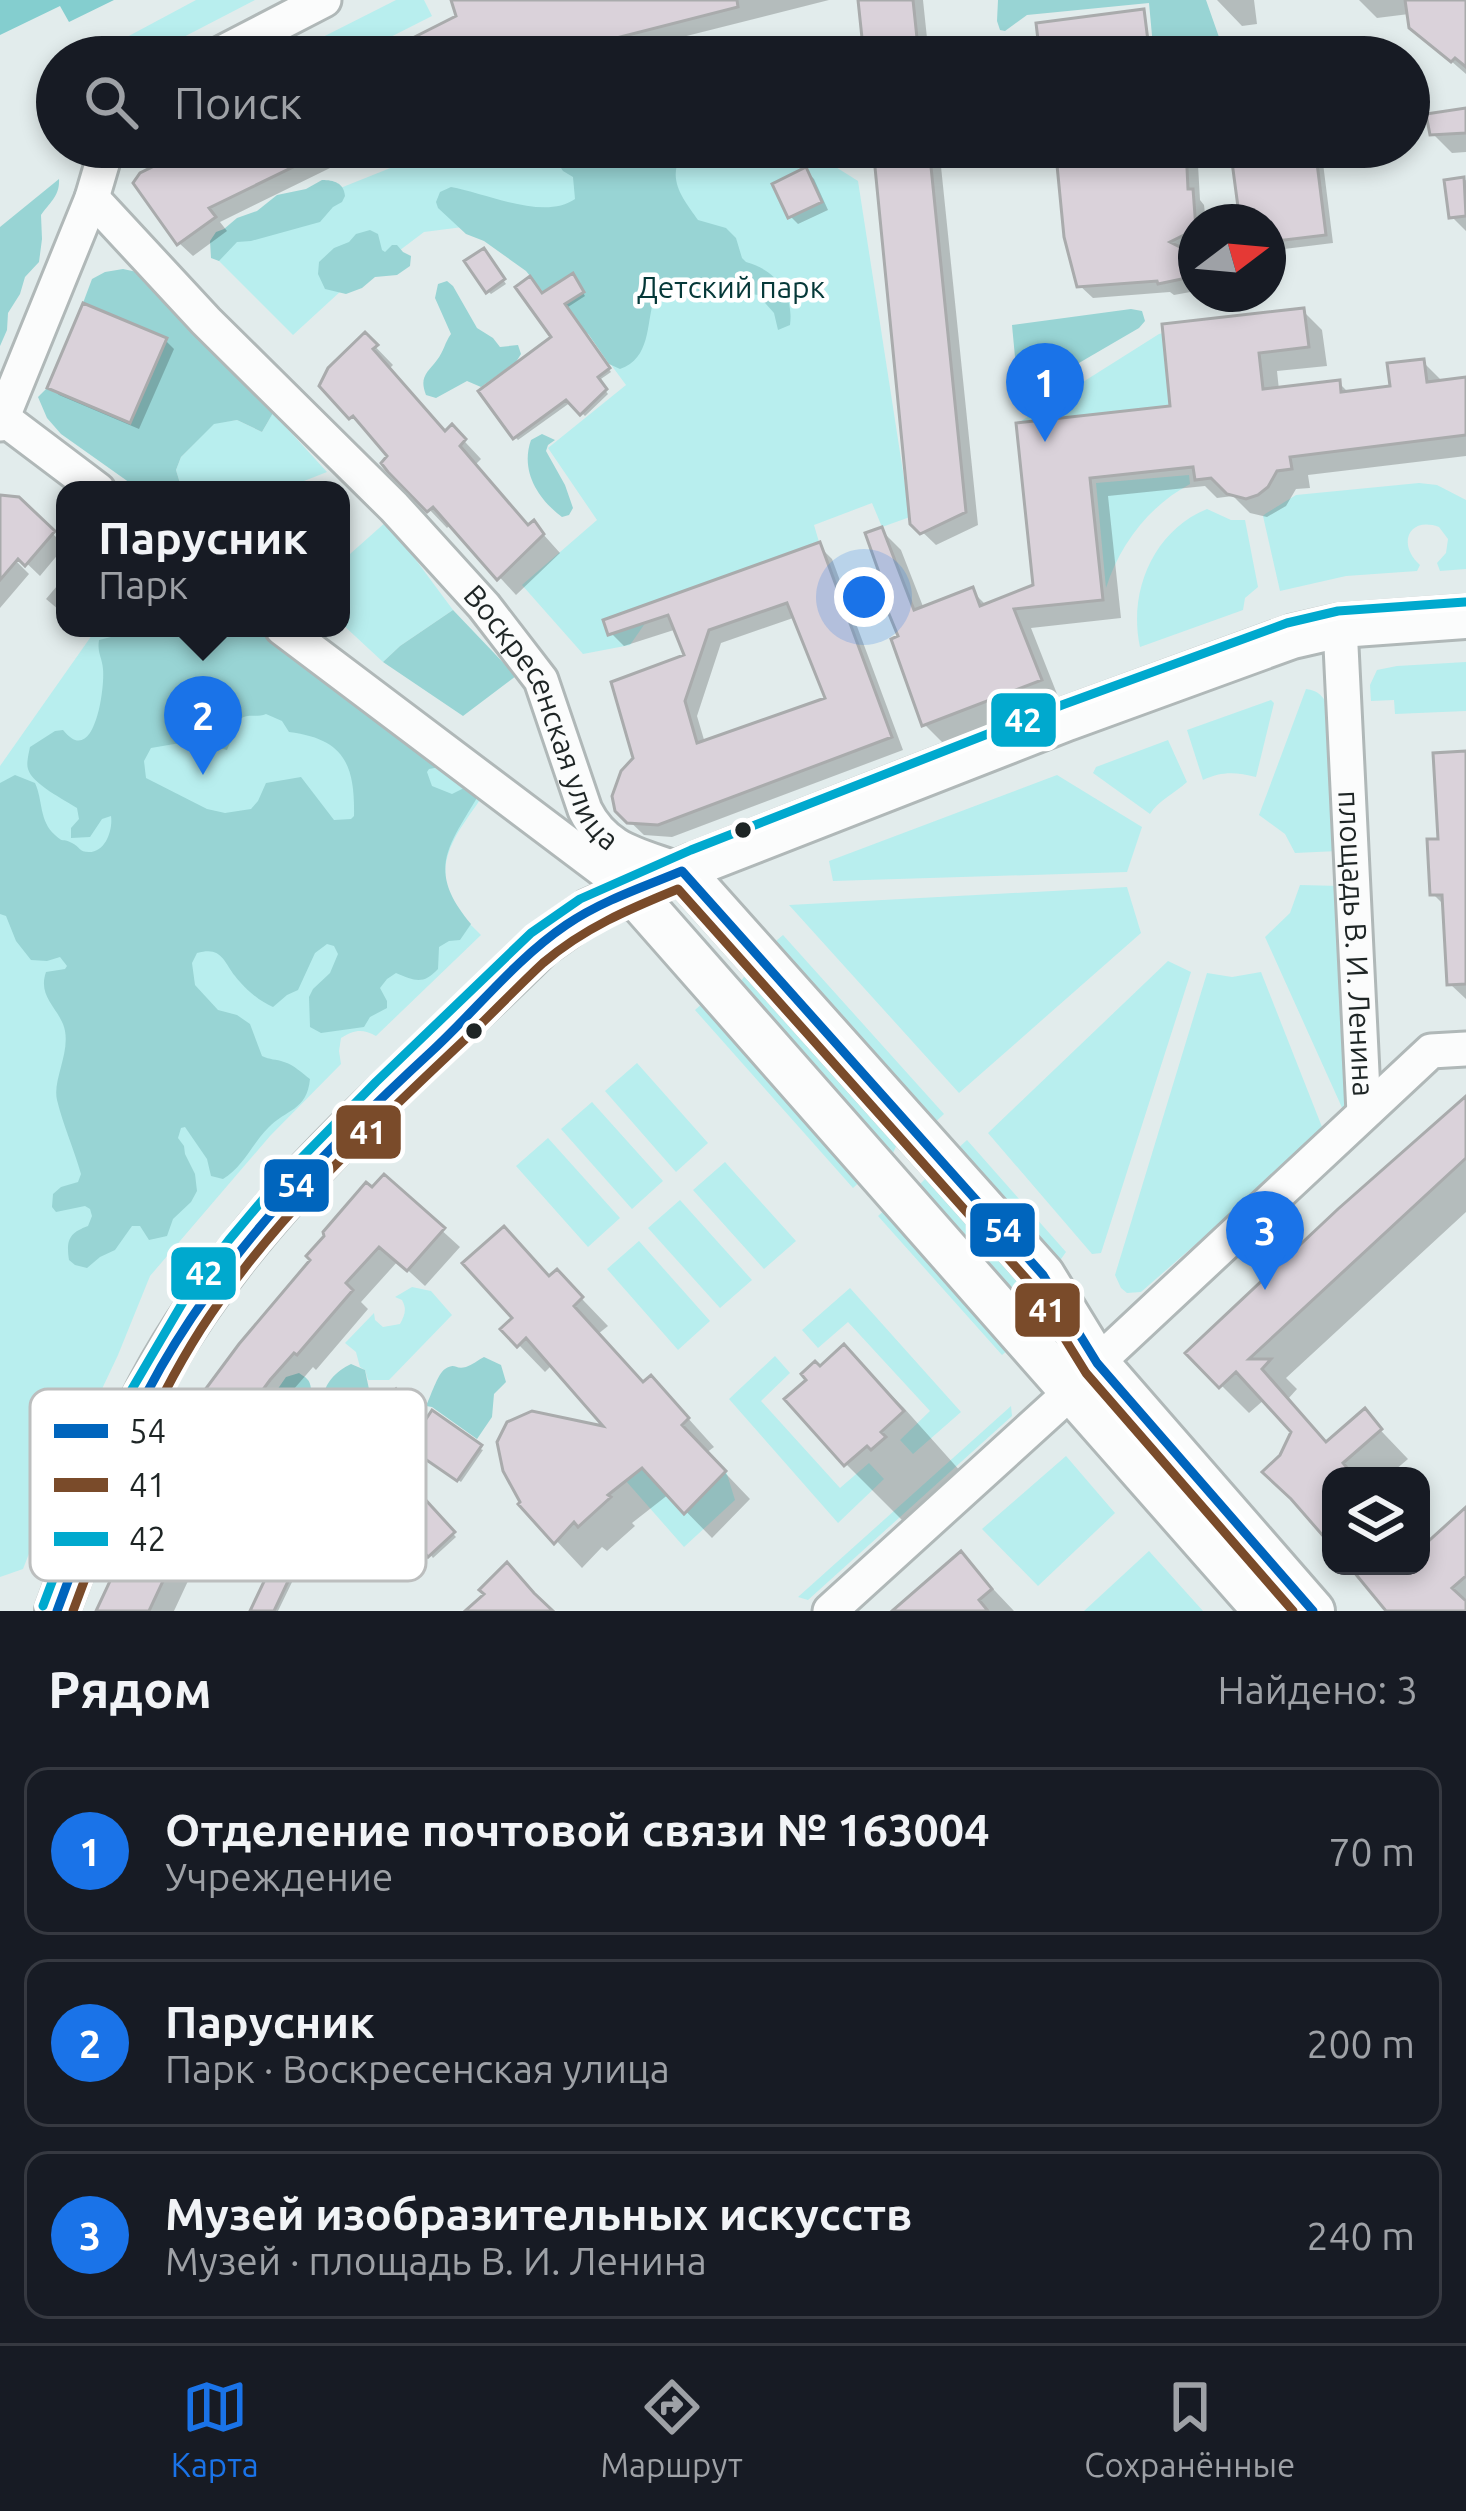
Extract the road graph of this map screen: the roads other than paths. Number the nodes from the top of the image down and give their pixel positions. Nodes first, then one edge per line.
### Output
1 (323, 0) edge
2 (254, 36) edge
3 (100, 168) edge
4 (92, 198) junction
5 (2, 421) edge
6 (85, 481) edge
7 (1466, 617) edge
8 (1340, 626) junction
9 (294, 637) edge
10 (682, 871) junction
11 (632, 892) junction
12 (1466, 1049) edge
13 (1364, 1113) junction
14 (1084, 1377) junction
15 (149, 1389) edge
16 (68, 1581) edge
17 (57, 1611) edge
18 (830, 1611) edge
19 (1265, 1611) edge
20 (1313, 1611) edge

1 - 2 street
3 - 4 street
4 - 5 street
4 - 10 street, Воскресенская улица
5 - 6 street
7 - 8 main road
8 - 10 main road
8 - 13 street, площадь В. И. Ленина
9 - 11 street, Воскресенская улица
10 - 11 main road
10 - 14 main road, Воскресенская улица
11 - 14 main road, Воскресенская улица
11 - 15 main road
12 - 13 street
13 - 14 street, площадь В. И. Ленина
14 - 18 street, площадь В. И. Ленина
14 - 19 main road, Воскресенская улица
14 - 20 main road, Воскресенская улица
16 - 17 main road

